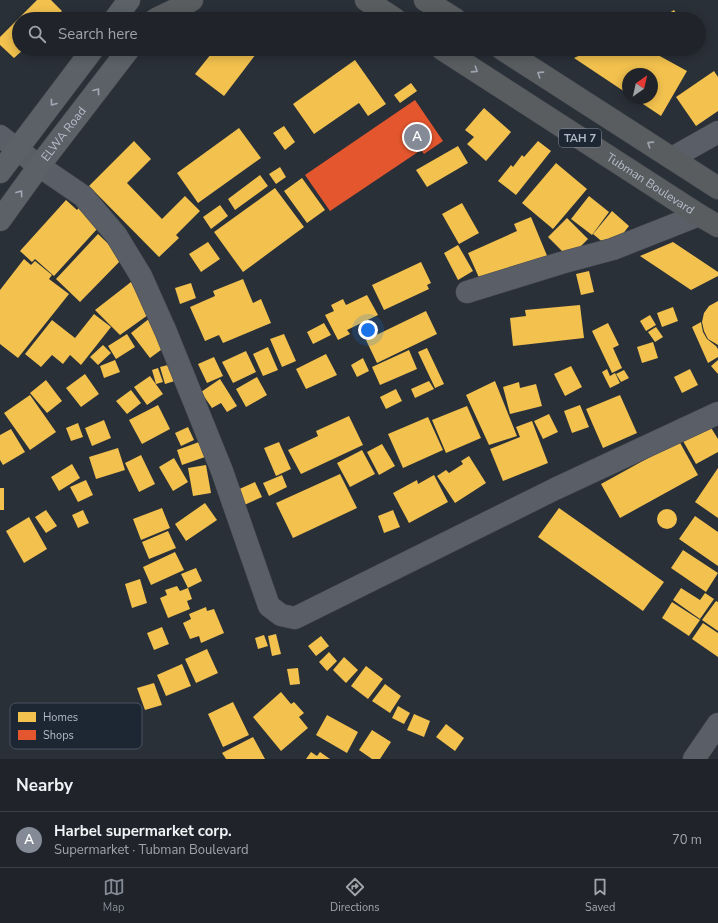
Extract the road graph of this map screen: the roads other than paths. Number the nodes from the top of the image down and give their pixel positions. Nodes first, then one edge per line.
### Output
1 (129, 0) edge
2 (168, 0) edge
3 (192, 0) edge
4 (366, 0) edge
5 (425, 0) edge
6 (120, 12) edge
7 (158, 12) edge
8 (171, 12) edge
9 (384, 12) edge
10 (444, 12) edge
11 (87, 56) edge
12 (124, 56) edge
13 (453, 56) edge
14 (513, 56) edge
15 (718, 132) edge
16 (8, 142) edge
17 (672, 158) junction
18 (39, 166) junction
19 (0, 172) edge
20 (718, 188) edge
21 (699, 215) junction
22 (0, 220) edge
23 (718, 226) edge
24 (467, 292) dead end
25 (718, 413) edge
26 (718, 724) edge
27 (694, 759) edge

1 - 6 main road
2 - 7 main road
3 - 8 highway
4 - 9 highway
5 - 10 highway
11 -> 16 main road
18 -> 12 main road, ELWA Road
13 -> 21 highway, Tubman Boulevard / TAH 7
17 -> 14 highway, TAH 7
15 - 17 street
16 - 18 street
16 - 19 main road
17 - 20 highway, TAH 7
22 -> 18 main road, ELWA Road
18 - 25 street
21 - 23 highway, Tubman Boulevard / TAH 7
21 - 24 street
26 - 27 street

